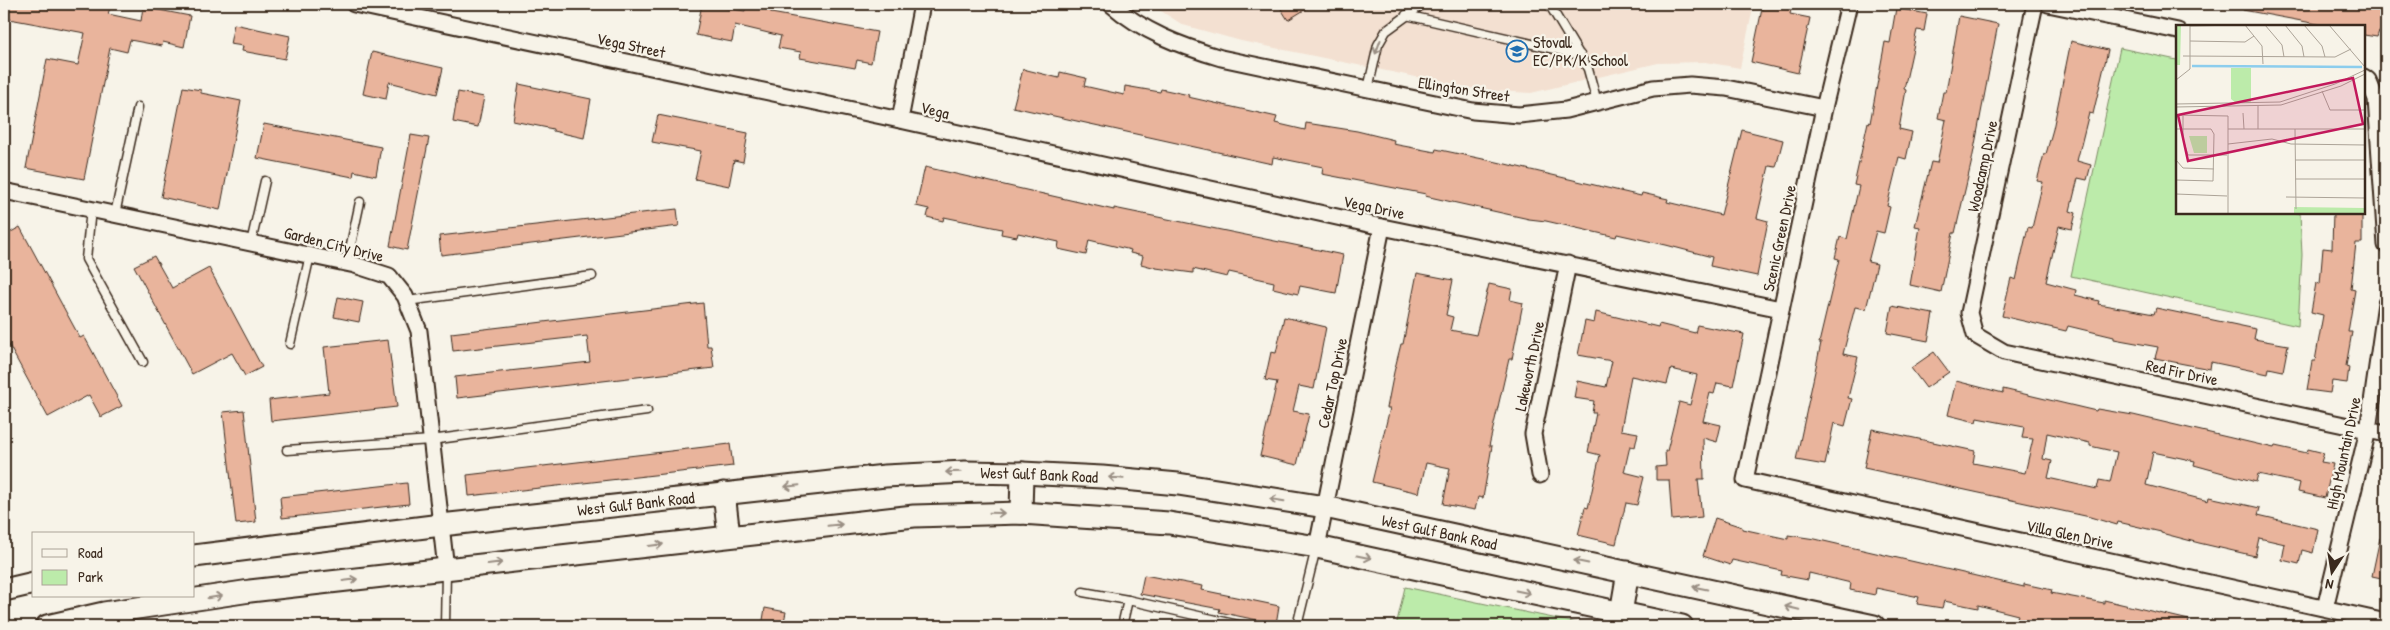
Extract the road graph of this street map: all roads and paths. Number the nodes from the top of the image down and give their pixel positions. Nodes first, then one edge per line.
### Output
1 (354, 4) edge
2 (922, 4) edge
3 (1111, 4) edge
4 (1423, 4) edge
5 (1548, 4) edge
6 (1850, 4) edge
7 (2035, 4) edge
8 (2048, 4) edge
9 (1406, 15) junction
10 (2176, 31) edge
11 (1580, 55) junction
12 (2365, 78) edge
13 (1368, 89) junction
14 (1597, 102) junction
15 (138, 107) dead end
16 (1824, 108) junction
17 (900, 120) junction
18 (962, 135) joint
19 (265, 181) dead end
20 (4, 191) edge
21 (360, 202) dead end
22 (91, 209) junction
23 (115, 214) junction
24 (1382, 227) junction
25 (251, 243) junction
26 (2386, 245) edge
27 (310, 255) junction
28 (347, 263) junction
29 (1568, 264) junction
30 (592, 276) dead end
31 (407, 301) junction
32 (2386, 303) edge
33 (1781, 309) junction
34 (1975, 336) joint
35 (290, 344) dead end
36 (143, 362) dead end
37 (647, 411) dead end
38 (2368, 430) junction
39 (2386, 434) edge
40 (432, 440) junction
41 (287, 450) dead end
42 (1022, 473) junction
43 (1540, 475) dead end
44 (1745, 480) joint
45 (724, 493) junction
46 (1325, 507) junction
47 (1021, 514) junction
48 (441, 526) junction
49 (729, 536) junction
50 (1317, 547) junction
51 (195, 556) edge
52 (446, 569) junction
53 (1628, 572) junction
54 (32, 583) edge
55 (4, 590) edge
56 (1083, 592) dead end
57 (195, 596) edge
58 (176, 598) edge
59 (1128, 600) junction
60 (102, 605) edge
61 (2325, 608) junction
62 (1621, 613) junction
63 (2386, 622) edge
64 (47, 626) edge
65 (446, 626) edge
66 (1122, 626) edge
67 (1242, 626) edge
68 (1297, 626) edge
69 (1682, 626) edge
70 (1874, 626) edge

1 - 17 street, Vega Street
2 - 17 street
3 - 13 street, Ellington Street
4 - 9 lane
5 - 11 lane
6 - 16 street, Scenic Green Drive
7 - 34 street, Woodcamp Drive
8 - 10 street
9 - 11 lane
9 -> 13 lane
11 - 14 lane
12 - 26 street
13 - 14 street, Ellington Street
14 - 16 street, Ellington Street
15 - 23 lane
16 - 33 street, Scenic Green Drive
17 - 18 street, Vega
18 - 24 street, Vega Drive
19 - 25 lane
20 - 22 street, Garden City Drive
21 - 28 lane
22 - 23 street, Garden City Drive
22 - 36 lane
23 - 25 street, Garden City Drive
24 - 29 street, Vega Drive
24 - 46 street, Cedar Top Drive
25 - 27 street, Garden City Drive
27 - 28 street, Garden City Drive
27 - 35 lane
28 - 31 street, Garden City Drive
29 - 33 street, Vega Drive
29 - 43 street, Lakeworth Drive
30 - 31 lane
31 - 40 street, Garden City Drive
32 - 38 street, High Mountain Drive
33 - 44 street, Scenic Green Drive
34 - 38 street, Red Fir Drive
37 - 40 lane
38 - 39 street, Red Fir Drive
38 - 61 street, High Mountain Drive
40 - 41 lane
40 - 48 street, Garden City Drive
42 -> 45 main road, West Gulf Bank Road
46 -> 42 main road, West Gulf Bank Road
42 - 47 main road
44 - 61 street, Villa Glen Drive
45 - 48 main road, West Gulf Bank Road
45 - 49 main road
46 - 50 street, Cedar Top Drive
53 -> 46 main road, West Gulf Bank Road
49 -> 47 main road
47 - 50 main road
48 - 51 main road, West Gulf Bank Road
48 - 52 street, Garden City Drive
52 -> 49 main road
50 -> 62 main road
50 - 68 lane
57 -> 52 main road
52 - 65 lane
53 - 62 main road
70 -> 53 main road, West Gulf Bank Road
54 - 55 main road
56 - 59 lane
60 -> 58 main road
59 - 66 lane
59 - 67 lane
60 - 64 main road
61 - 63 street, Villa Glen Drive
62 - 69 main road

